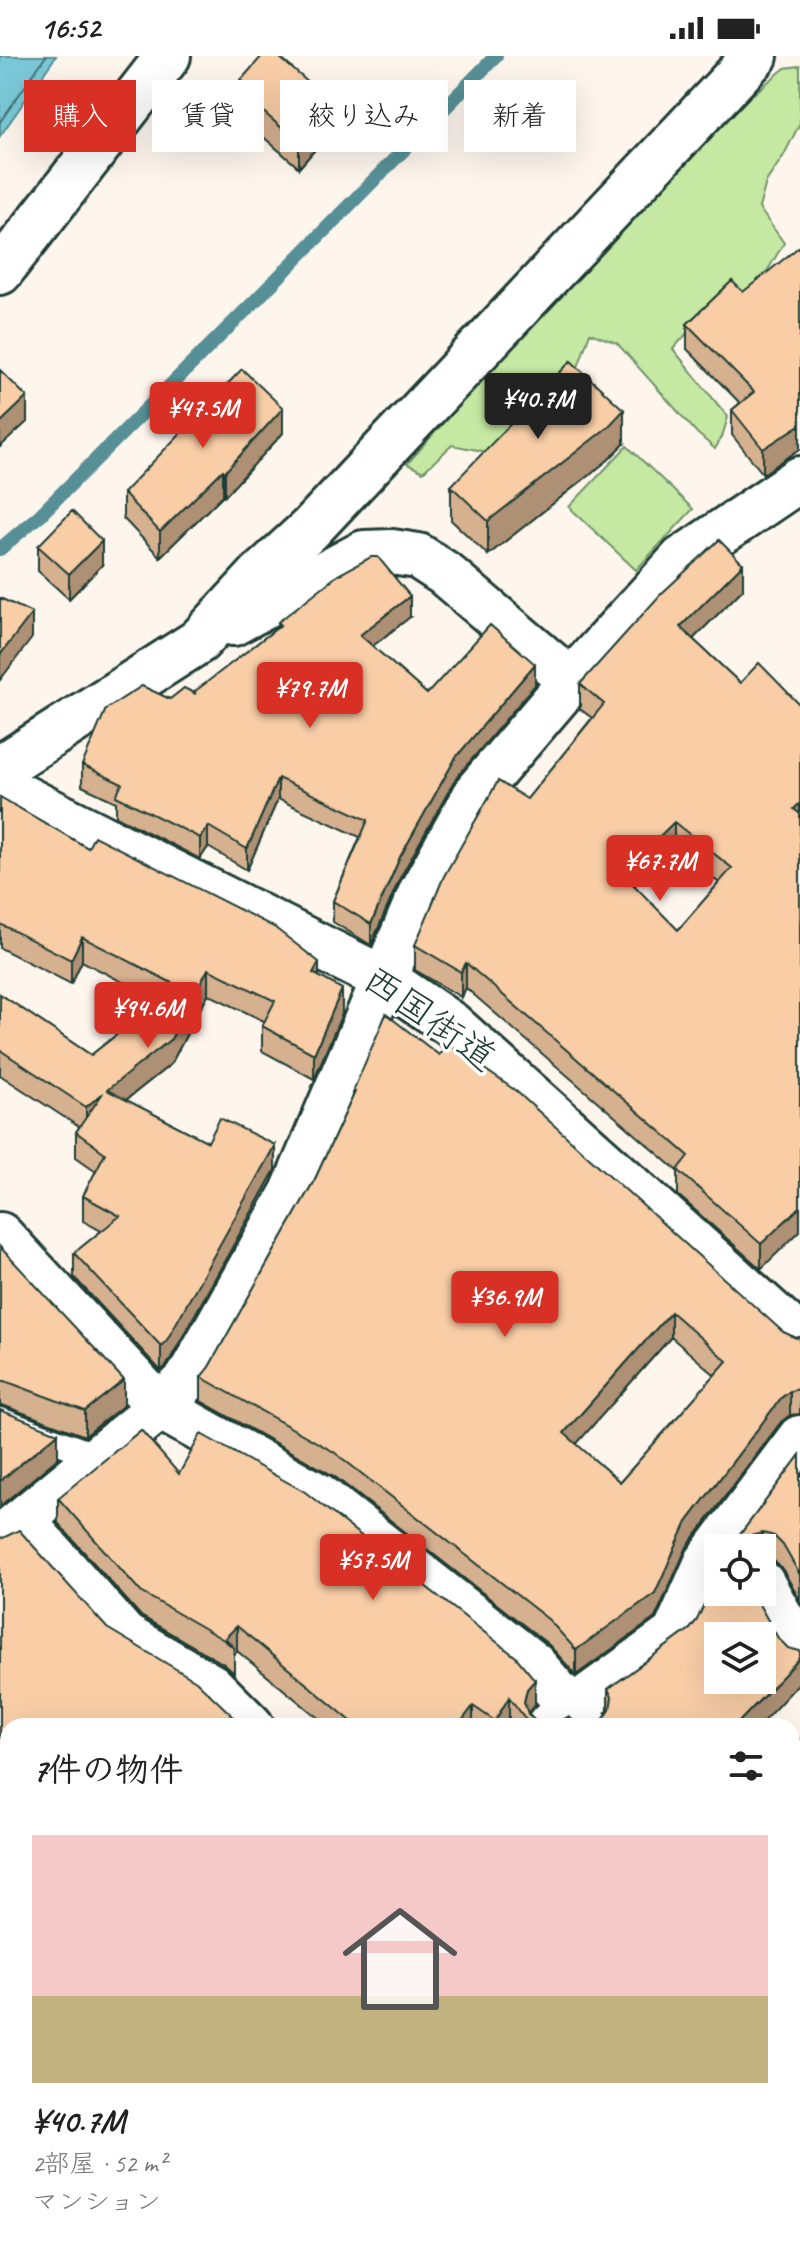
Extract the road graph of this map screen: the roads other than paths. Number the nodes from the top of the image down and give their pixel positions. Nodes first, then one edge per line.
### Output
1 (168, 56) edge
2 (755, 56) edge
3 (0, 272) edge
4 (798, 484) edge
5 (199, 641) junction
6 (571, 681) junction
7 (0, 768) edge
8 (0, 786) edge
9 (386, 980) junction
10 (0, 1235) edge
11 (793, 1319) edge
12 (160, 1407) junction
13 (0, 1420) edge
14 (800, 1438) edge
15 (99, 1457) junction
16 (11, 1529) edge
17 (740, 1534) edge
18 (704, 1569) edge
19 (775, 1606) edge
20 (800, 1651) edge
21 (243, 1718) edge
22 (568, 1718) edge
23 (571, 1718) edge

1 - 3 street
2 - 5 street
4 - 6 street
5 - 6 street
5 - 7 street
6 - 9 street
8 - 9 street, 西国街道
9 - 11 street, 西国街道
9 - 12 street
10 - 12 street
12 - 15 street
12 - 22 street
13 - 15 lane
14 - 17 street
15 - 16 street
16 - 21 street
18 - 23 street
19 - 20 street

